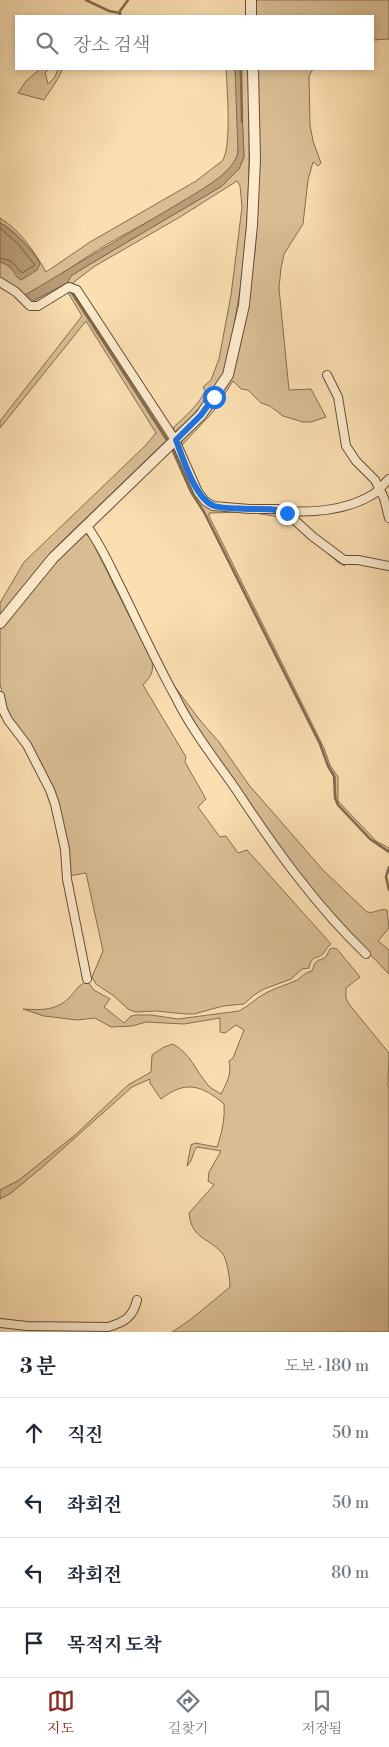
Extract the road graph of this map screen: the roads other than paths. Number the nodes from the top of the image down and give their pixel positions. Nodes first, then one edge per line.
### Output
1 (251, 0) edge
2 (251, 15) edge
3 (253, 70) edge
4 (0, 282) edge
5 (327, 375) dead end
6 (176, 440) junction
7 (389, 479) edge
8 (379, 489) junction
9 (280, 510) junction
10 (389, 518) edge
11 (86, 525) junction
12 (389, 566) edge
13 (0, 623) edge
14 (0, 696) edge
15 (366, 954) dead end
16 (87, 978) dead end
17 (137, 1300) dead end
18 (0, 1323) edge

1 - 2 street
3 - 6 street
4 - 6 street
5 - 8 street
6 - 9 street
6 - 11 street
7 - 8 street
8 - 9 street
8 - 10 street
9 - 12 street
11 - 13 street
11 - 15 street
14 - 16 street
17 - 18 street

